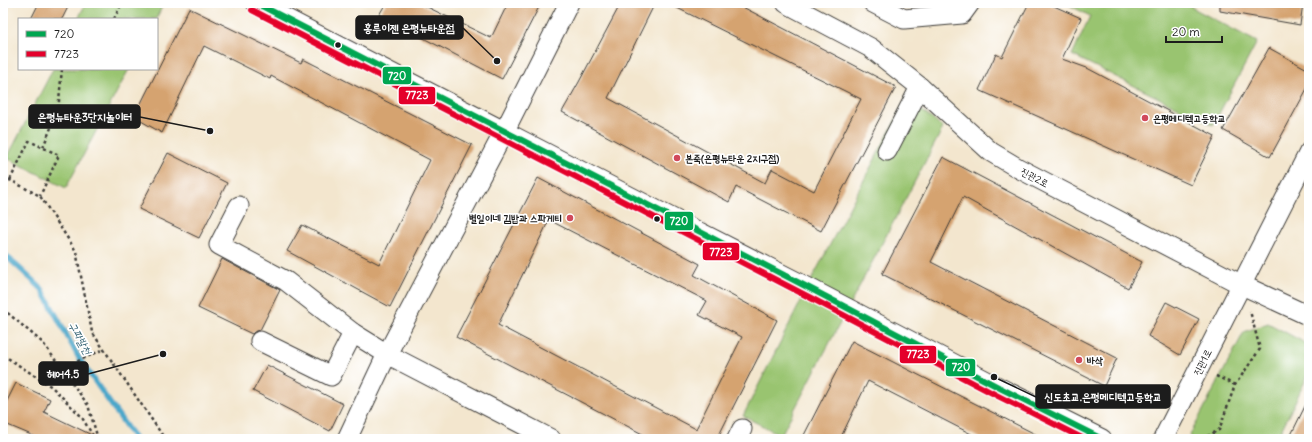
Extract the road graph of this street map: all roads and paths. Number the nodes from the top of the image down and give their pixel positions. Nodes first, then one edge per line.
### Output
1 (122, 3) edge
2 (256, 3) edge
3 (569, 3) edge
4 (786, 3) edge
5 (873, 3) edge
6 (970, 3) edge
7 (114, 18) edge
8 (62, 70) edge
9 (920, 87) junction
10 (504, 132) junction
11 (43, 148) junction
12 (887, 151) dead end
13 (1309, 152) edge
14 (10, 180) junction
15 (3, 182) edge
16 (40, 196) junction
17 (239, 206) dead end
18 (1242, 284) junction
19 (1249, 308) dead end
20 (3, 309) edge
21 (1309, 316) edge
22 (353, 333) junction
23 (260, 341) dead end
24 (104, 349) junction
25 (387, 354) junction
26 (3, 355) edge
27 (62, 369) junction
28 (1212, 374) dead end
29 (1235, 385) junction
30 (95, 439) edge
31 (98, 439) edge
32 (165, 439) edge
33 (348, 439) edge
34 (551, 439) edge
35 (1102, 439) edge
36 (1163, 439) edge
37 (1202, 439) edge

1 - 7 path
2 - 10 street
3 - 10 street
4 - 9 street, 진관2로
5 - 6 street
8 - 11 path
9 - 12 street
9 - 18 street, 진관2로
10 - 25 street
10 - 35 street
11 - 14 path
11 - 16 path
13 - 18 street, 진관1로
14 - 15 path
14 - 16 path
16 - 24 path
17 - 22 street
18 - 21 street, 진관2로
18 - 36 street, 진관1로
19 - 29 path
20 - 27 path
22 - 23 street
22 - 25 street
24 - 27 path
24 - 32 path
25 - 33 street
25 - 34 street
26 - 30 path
27 - 31 path
28 - 29 path
29 - 37 path

